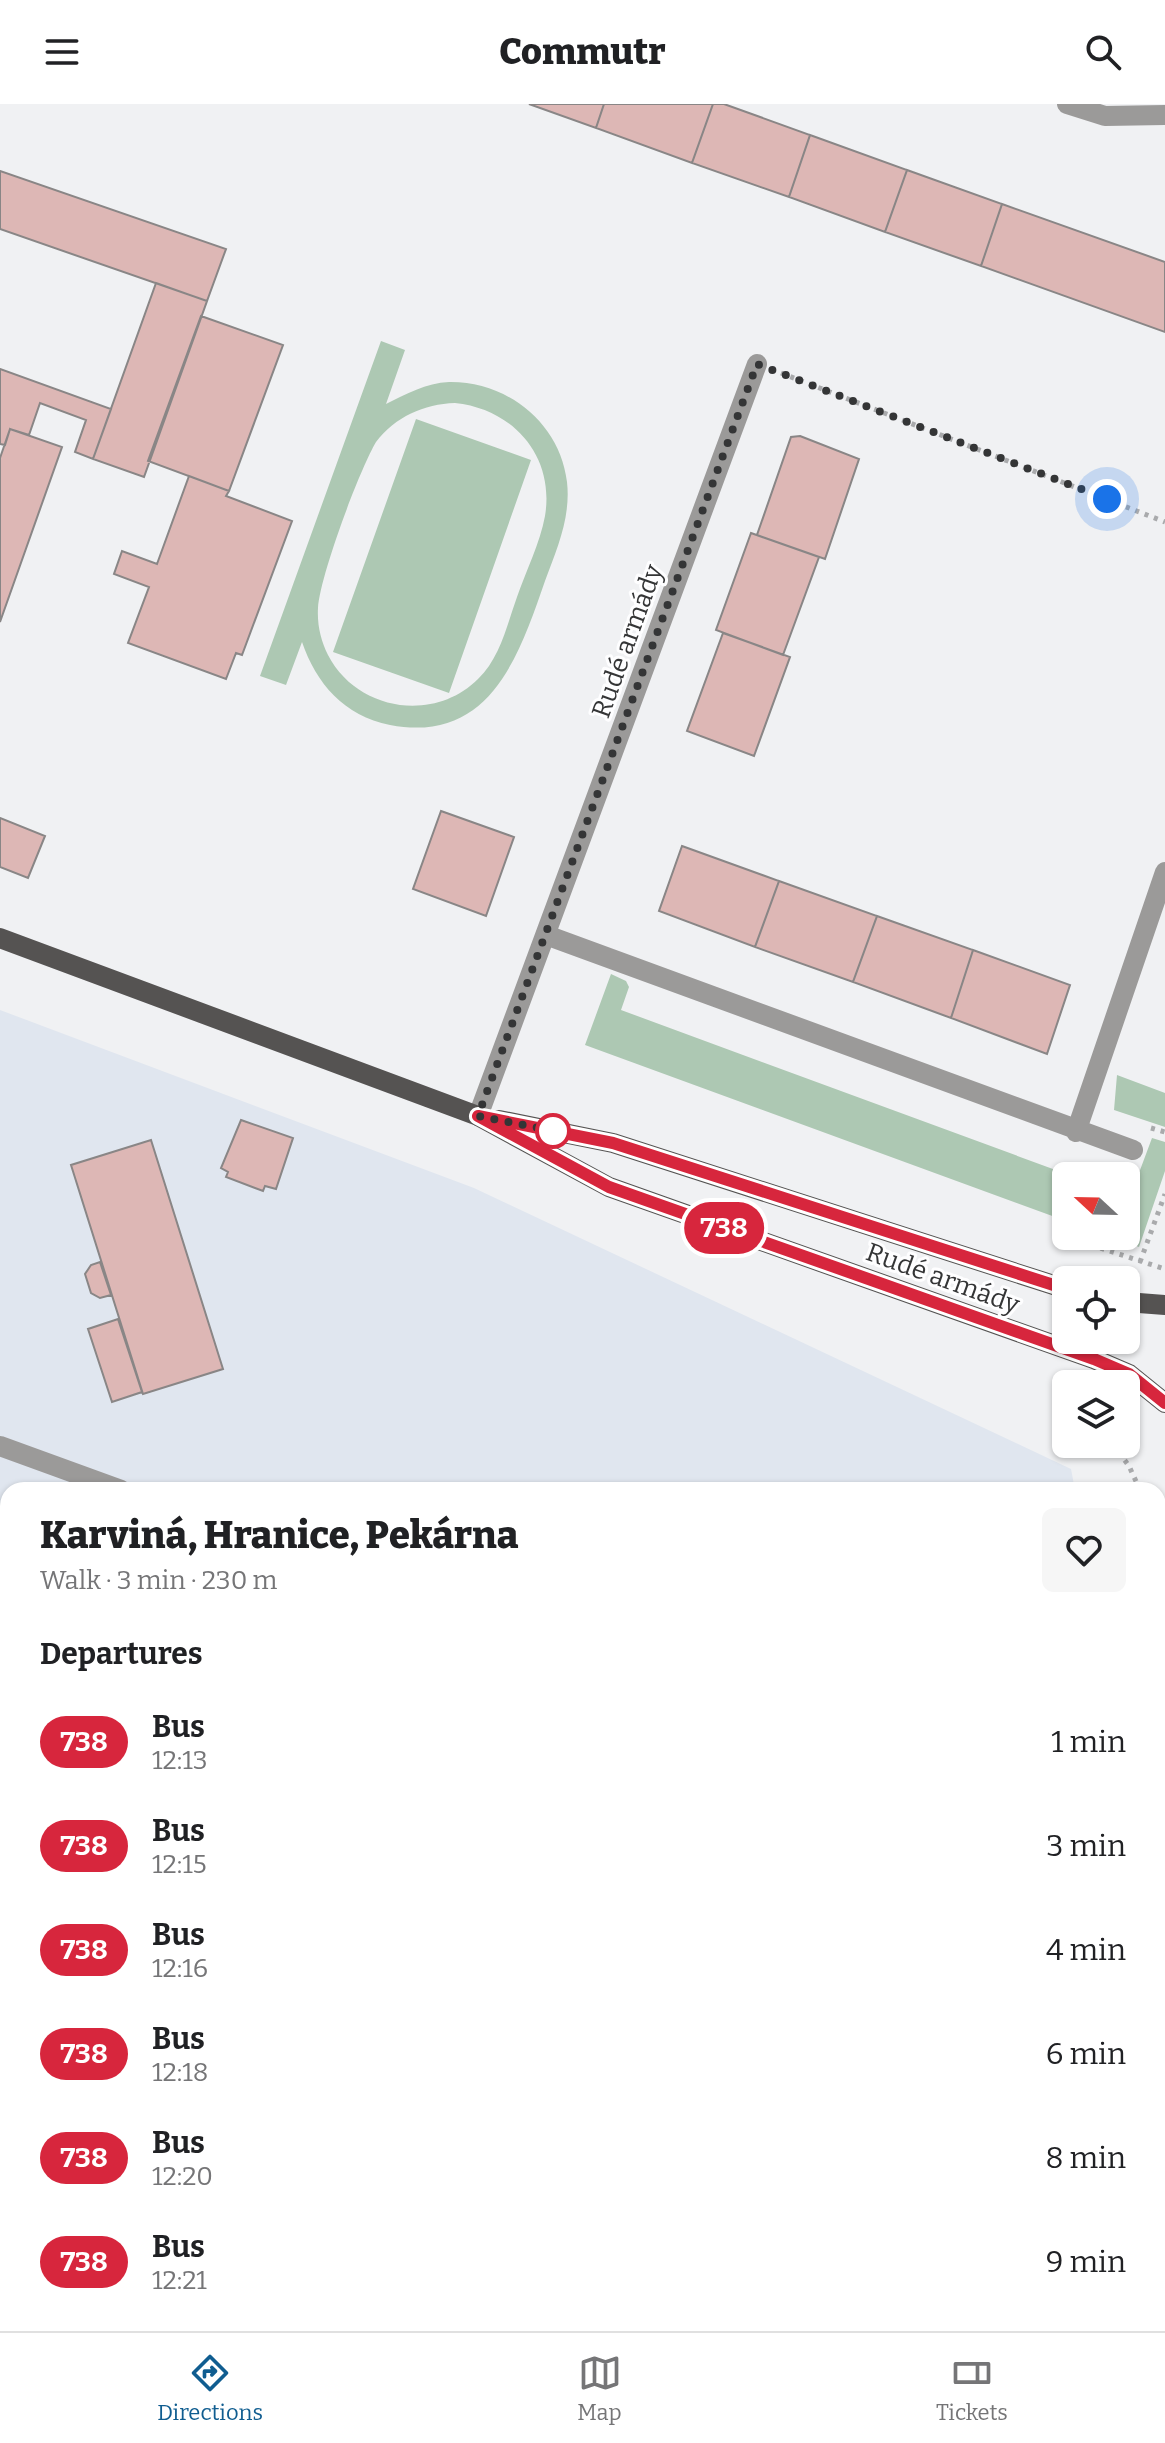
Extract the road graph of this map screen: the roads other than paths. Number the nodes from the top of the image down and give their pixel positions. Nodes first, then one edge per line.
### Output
1 (1067, 104) edge
2 (1165, 115) edge
3 (757, 364) road end
4 (1165, 872) edge
5 (546, 935) junction
6 (0, 938) edge
7 (478, 1116) junction
8 (1076, 1132) junction
9 (1133, 1150) dead end
10 (1052, 1284) edge
11 (1140, 1303) edge
12 (1165, 1305) edge
13 (1165, 1403) edge
14 (0, 1446) edge
15 (99, 1482) edge

1 - 2 street
3 - 5 street, Rudé armády
4 - 8 street
5 - 7 street, Rudé armády
5 - 8 street
6 - 7 main road, Rudé armády
7 - 10 main road, Rudé armády
7 - 13 main road, Rudé armády
8 - 9 street
11 - 12 main road
14 - 15 street

